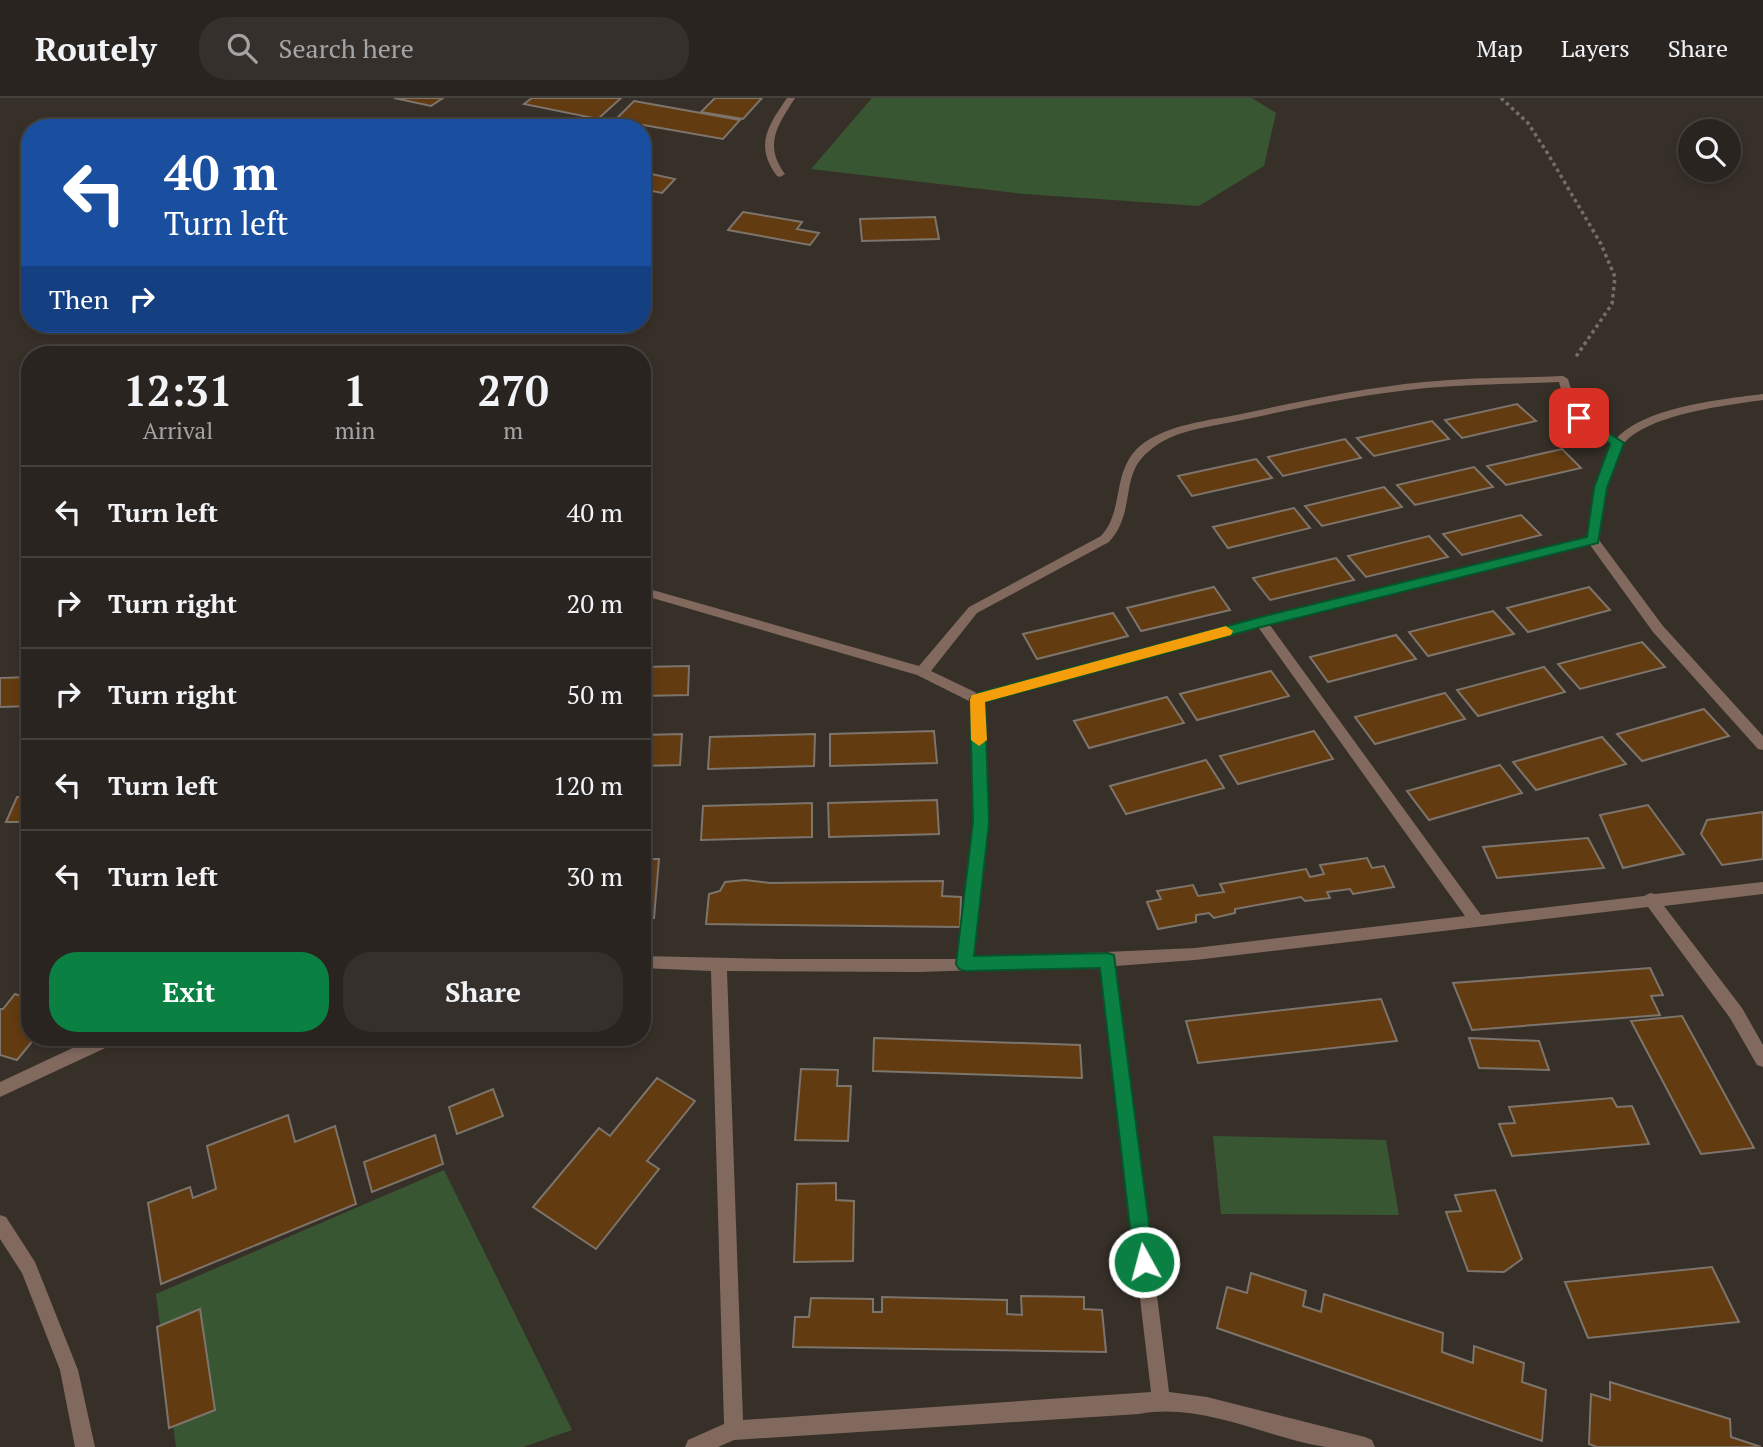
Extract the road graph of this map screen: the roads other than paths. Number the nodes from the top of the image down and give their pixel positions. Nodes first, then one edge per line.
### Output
1 (791, 98) edge
2 (780, 174) dead end
3 (1763, 397) edge
4 (1617, 443) junction
5 (1593, 540) junction
6 (651, 594) edge
7 (1261, 622) junction
8 (922, 672) junction
9 (978, 699) junction
10 (1763, 745) edge
11 (1763, 888) edge
12 (1650, 899) junction
13 (1476, 920) junction
14 (1108, 961) junction
15 (651, 962) edge
16 (965, 964) junction
17 (719, 965) junction
18 (93, 1046) edge
19 (1763, 1060) edge
20 (0, 1090) edge
21 (0, 1223) edge
22 (1161, 1400) junction
23 (734, 1430) junction
24 (85, 1447) edge
25 (695, 1447) edge
26 (1365, 1447) edge

1 - 2 street
3 - 4 street
4 - 5 street
4 - 8 street
5 - 7 street
5 - 10 street
6 - 8 street
7 - 9 street
7 - 13 street
8 - 9 street
9 - 16 street
11 - 12 street
12 - 13 street
12 - 19 street
13 - 14 street
14 - 16 street
14 - 22 street
15 - 17 street
16 - 17 street
17 - 23 street
18 - 20 street
21 - 24 street
22 - 23 street
22 - 26 street
23 - 25 street

